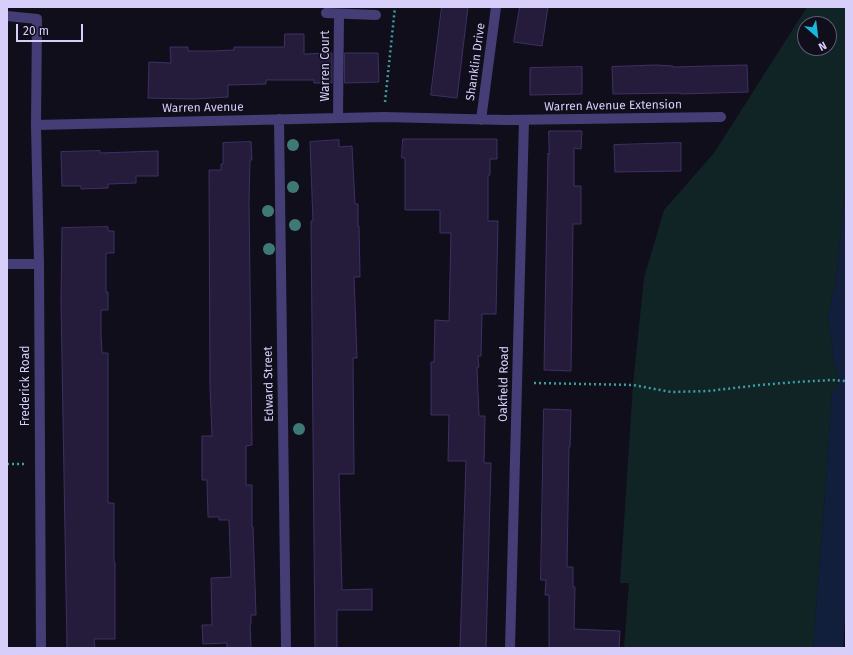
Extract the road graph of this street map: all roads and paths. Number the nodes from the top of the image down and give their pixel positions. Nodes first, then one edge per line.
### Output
1 (395, 7) edge
2 (496, 7) edge
3 (326, 13) dead end
4 (339, 14) junction
5 (7, 16) edge
6 (376, 16) dead end
7 (721, 117) dead end
8 (338, 118) junction
9 (384, 118) junction
10 (279, 119) junction
11 (481, 120) junction
12 (506, 120) joint
13 (524, 120) junction
14 (36, 125) junction
15 (7, 264) edge
16 (39, 264) junction
17 (846, 381) edge
18 (517, 383) junction
19 (41, 648) edge
20 (286, 648) edge
21 (510, 648) edge

1 - 9 path
2 - 11 street, Shanklin Drive
3 - 4 street, Warren Court
4 - 6 street, Warren Court
4 - 8 street, Warren Court
5 - 14 street
7 - 13 street, Warren Avenue Extension
8 - 9 street, Warren Avenue
8 - 10 street, Warren Avenue
9 - 11 street, Warren Avenue
10 - 14 street, Warren Avenue
10 - 20 street, Edward Street
11 - 12 street, Warren Avenue
12 - 13 street, Warren Avenue Extension
13 - 18 street, Oakfield Road
14 - 16 street, Frederick Road
15 - 16 street
16 - 19 street, Frederick Road
17 - 18 path
18 - 21 street, Oakfield Road

